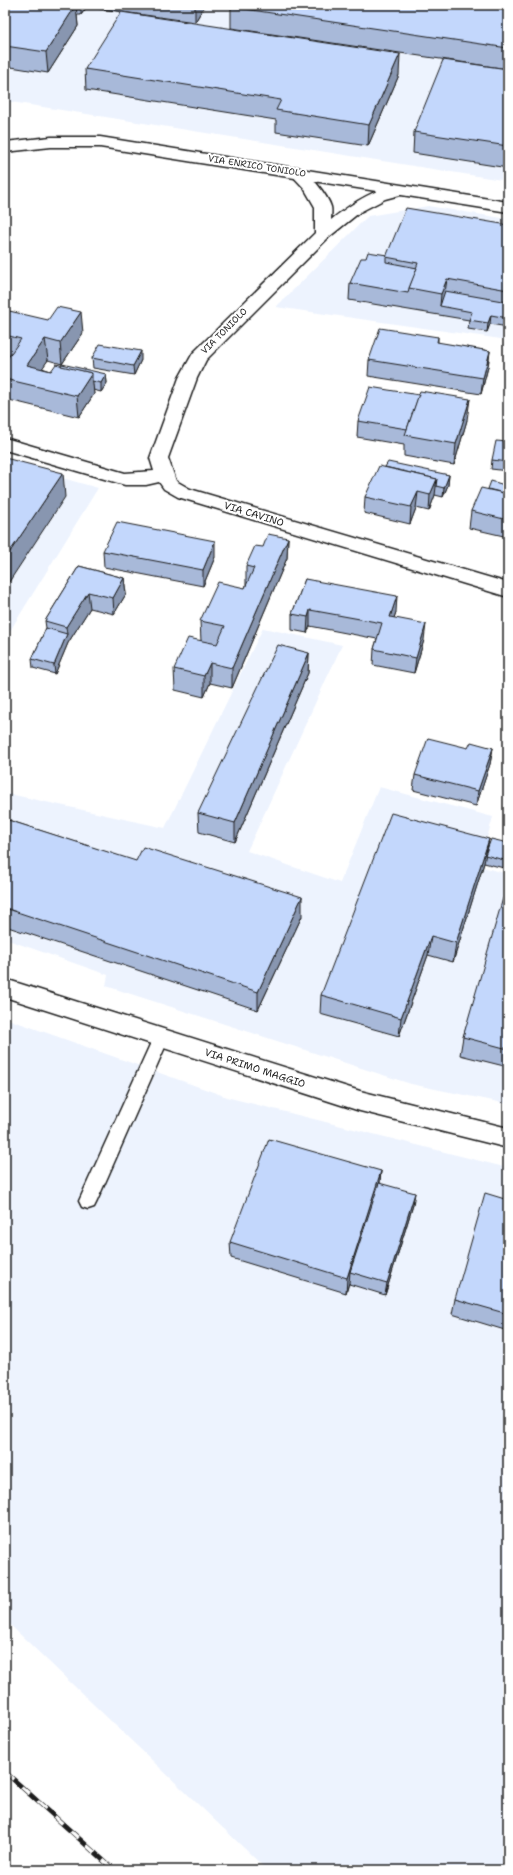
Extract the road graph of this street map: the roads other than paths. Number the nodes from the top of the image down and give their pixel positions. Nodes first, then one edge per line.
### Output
1 (5, 147) edge
2 (297, 172) junction
3 (402, 190) junction
4 (508, 207) edge
5 (323, 234) junction
6 (5, 444) edge
7 (164, 475) junction
8 (508, 590) edge
9 (5, 988) edge
10 (162, 1038) junction
11 (508, 1138) edge
12 (88, 1201) dead end

1 - 2 street, VIA ENRICO TONIOLO
2 - 3 street, VIA ENRICO TONIOLO
2 - 5 street
3 - 4 street, VIA ENRICO TONIOLO
3 - 5 street, VIA TONIOLO
5 - 7 street, VIA TONIOLO
6 - 7 street
7 - 8 street, VIA CAVINO
9 - 10 street, VIA PRIMO MAGGIO
10 - 11 street, VIA PRIMO MAGGIO
10 - 12 lane

